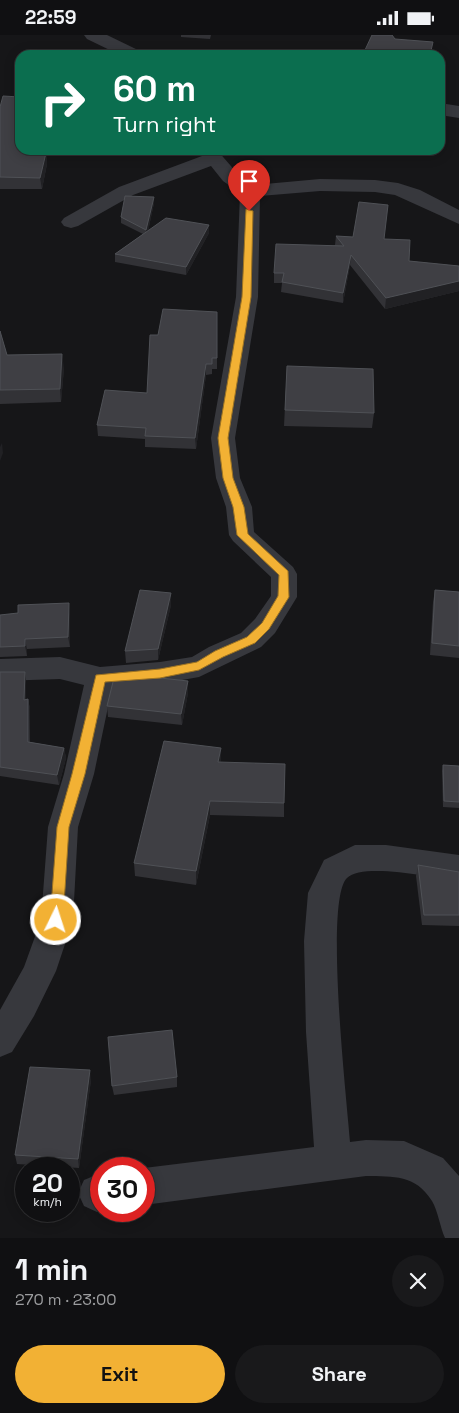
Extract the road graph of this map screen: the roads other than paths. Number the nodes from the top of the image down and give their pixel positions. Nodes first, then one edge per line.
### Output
1 (93, 35) edge
2 (124, 50) edge
3 (445, 110) edge
4 (459, 111) edge
5 (209, 155) edge
6 (212, 155) edge
7 (250, 191) junction
8 (459, 218) edge
9 (71, 222) dead end
10 (0, 670) edge
11 (100, 678) junction
12 (459, 868) edge
13 (0, 1041) edge
14 (334, 1163) junction
15 (155, 1186) edge
16 (459, 1227) edge

1 - 2 street
3 - 4 street
5 - 9 street
6 - 7 street
7 - 8 street
7 - 11 street
10 - 11 street
11 - 13 street
12 - 14 street
14 - 15 street
14 - 16 street

